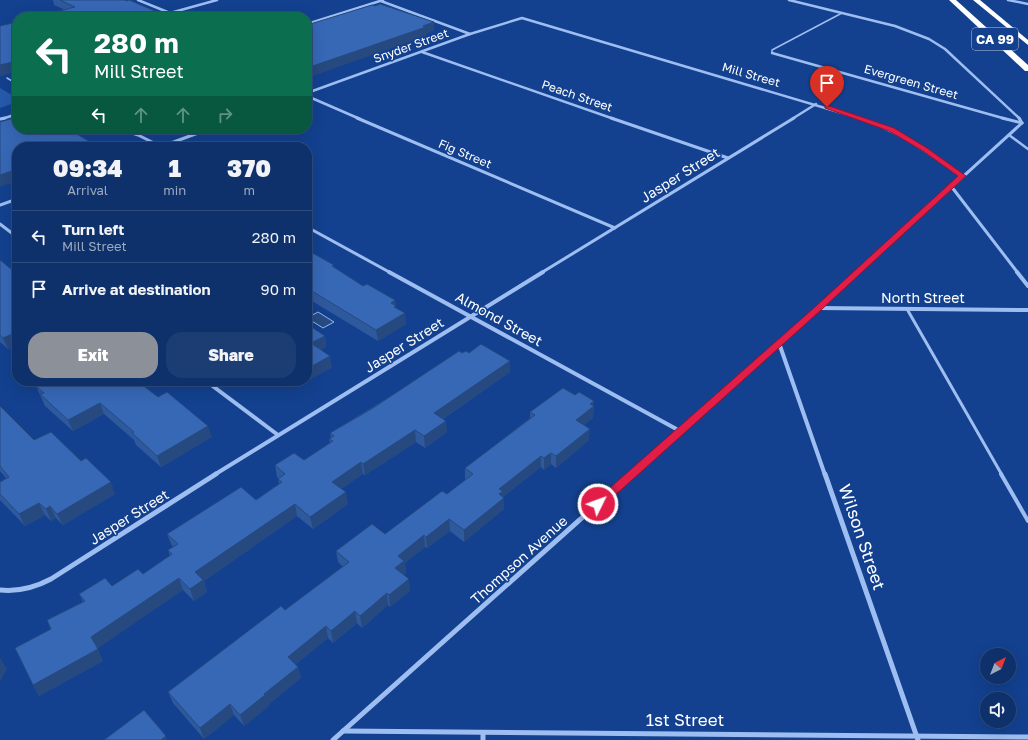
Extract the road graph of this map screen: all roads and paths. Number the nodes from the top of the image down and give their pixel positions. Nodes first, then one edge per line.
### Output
1 (138, 0) edge
2 (217, 0) edge
3 (383, 0) edge
4 (789, 0) edge
5 (952, 0) edge
6 (976, 0) edge
7 (1008, 0) edge
8 (1028, 4) edge
9 (168, 12) edge
10 (174, 12) edge
11 (842, 13) junction
12 (522, 18) joint
13 (312, 22) edge
14 (470, 34) junction
15 (1028, 43) edge
16 (421, 52) junction
17 (772, 53) joint
18 (1028, 69) edge
19 (7, 78) dead end
20 (12, 81) edge
21 (312, 92) edge
22 (312, 96) edge
23 (816, 104) junction
24 (12, 115) edge
25 (0, 119) edge
26 (1022, 123) junction
27 (135, 134) edge
28 (196, 134) edge
29 (1010, 135) junction
30 (151, 142) edge
31 (174, 142) edge
32 (1028, 149) edge
33 (728, 158) junction
34 (962, 176) junction
35 (951, 186) junction
36 (12, 200) edge
37 (0, 205) edge
38 (0, 224) edge
39 (615, 228) junction
40 (312, 230) edge
41 (12, 233) edge
42 (1028, 286) edge
43 (818, 308) junction
44 (906, 309) junction
45 (1028, 310) edge
46 (471, 317) junction
47 (779, 343) junction
48 (213, 386) edge
49 (680, 431) junction
50 (278, 435) junction
51 (1028, 521) edge
52 (0, 590) edge
53 (342, 731) junction
54 (483, 733) junction
55 (695, 737) edge
56 (1028, 737) edge
57 (918, 738) edge
58 (333, 740) edge
59 (483, 740) edge

1 - 9 street
2 - 10 street
3 - 13 street
3 - 14 street
4 - 11 street
5 - 18 highway, CA 99
6 - 15 highway, CA 99
7 - 8 street
11 - 17 lane
11 - 26 street
12 - 14 street, Snyder Street
12 - 23 street, Mill Street
14 - 16 street, Snyder Street
16 - 21 street, Snyder Street
16 - 33 street, Peach Street
17 - 26 street, Evergreen Street
19 - 20 lane
22 - 39 street, Fig Street
23 - 33 street, Jasper Street
23 - 34 street, Mill Street
24 - 25 street
26 - 29 street, Thompson Avenue
27 - 30 street
28 - 31 street
29 - 32 lane
29 - 34 street, Thompson Avenue
33 - 39 street, Jasper Street
34 - 35 street, Thompson Avenue
35 - 42 street
35 - 43 street, Thompson Avenue
36 - 37 street
38 - 41 street
39 - 46 street, Jasper Street
40 - 46 street, Almond Street
43 - 44 street, North Street
43 - 47 street, Thompson Avenue
44 - 45 street, North Street
44 - 51 lane
46 - 49 street, Almond Street
46 - 50 street, Jasper Street
47 - 49 street, Thompson Avenue
47 - 57 street, Wilson Street
48 - 50 street
49 - 53 street, Thompson Avenue
50 - 52 street, Jasper Street
53 - 54 street, 1st Street
53 - 58 street, Thompson Avenue
54 - 55 street, 1st Street
54 - 59 street
55 - 57 street, 1st Street
56 - 57 street, 1st Street

